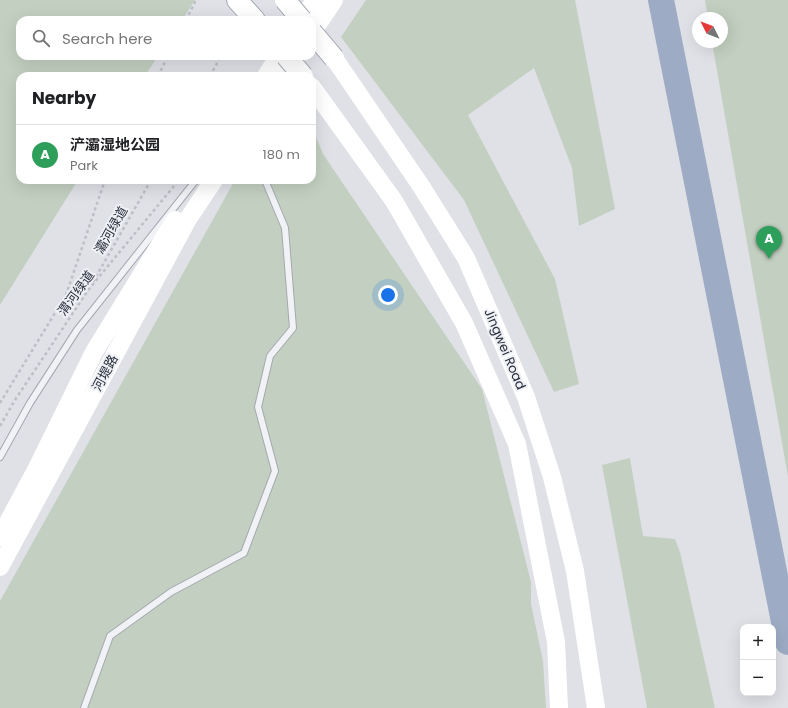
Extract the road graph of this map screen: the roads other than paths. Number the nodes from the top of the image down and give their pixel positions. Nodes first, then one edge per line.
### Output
1 (238, 0) edge
2 (285, 0) edge
3 (315, 0) edge
4 (334, 0) edge
5 (252, 16) edge
6 (299, 16) edge
7 (305, 16) edge
8 (316, 26) edge
9 (316, 37) edge
10 (334, 58) joint
11 (276, 60) edge
12 (289, 60) edge
13 (294, 60) edge
14 (269, 72) edge
15 (287, 72) edge
16 (300, 72) edge
17 (316, 93) edge
18 (195, 184) edge
19 (196, 184) edge
20 (211, 184) edge
21 (267, 184) edge
22 (0, 457) edge
23 (0, 537) edge
24 (0, 567) edge
25 (84, 708) edge
26 (559, 708) edge
27 (596, 708) edge

1 - 5 main road
2 - 6 main road, bridge
3 - 7 main road
4 - 8 main road
9 - 10 main road, Jingwei Road, bridge
10 - 27 main road, Jingwei Road
11 - 14 main road
12 - 16 main road, bridge
13 - 15 main road
17 - 26 main road, Jingwei Road
18 - 22 lane
19 - 23 main road, 河堤路
20 - 24 main road, 河堤路
21 - 25 lane

